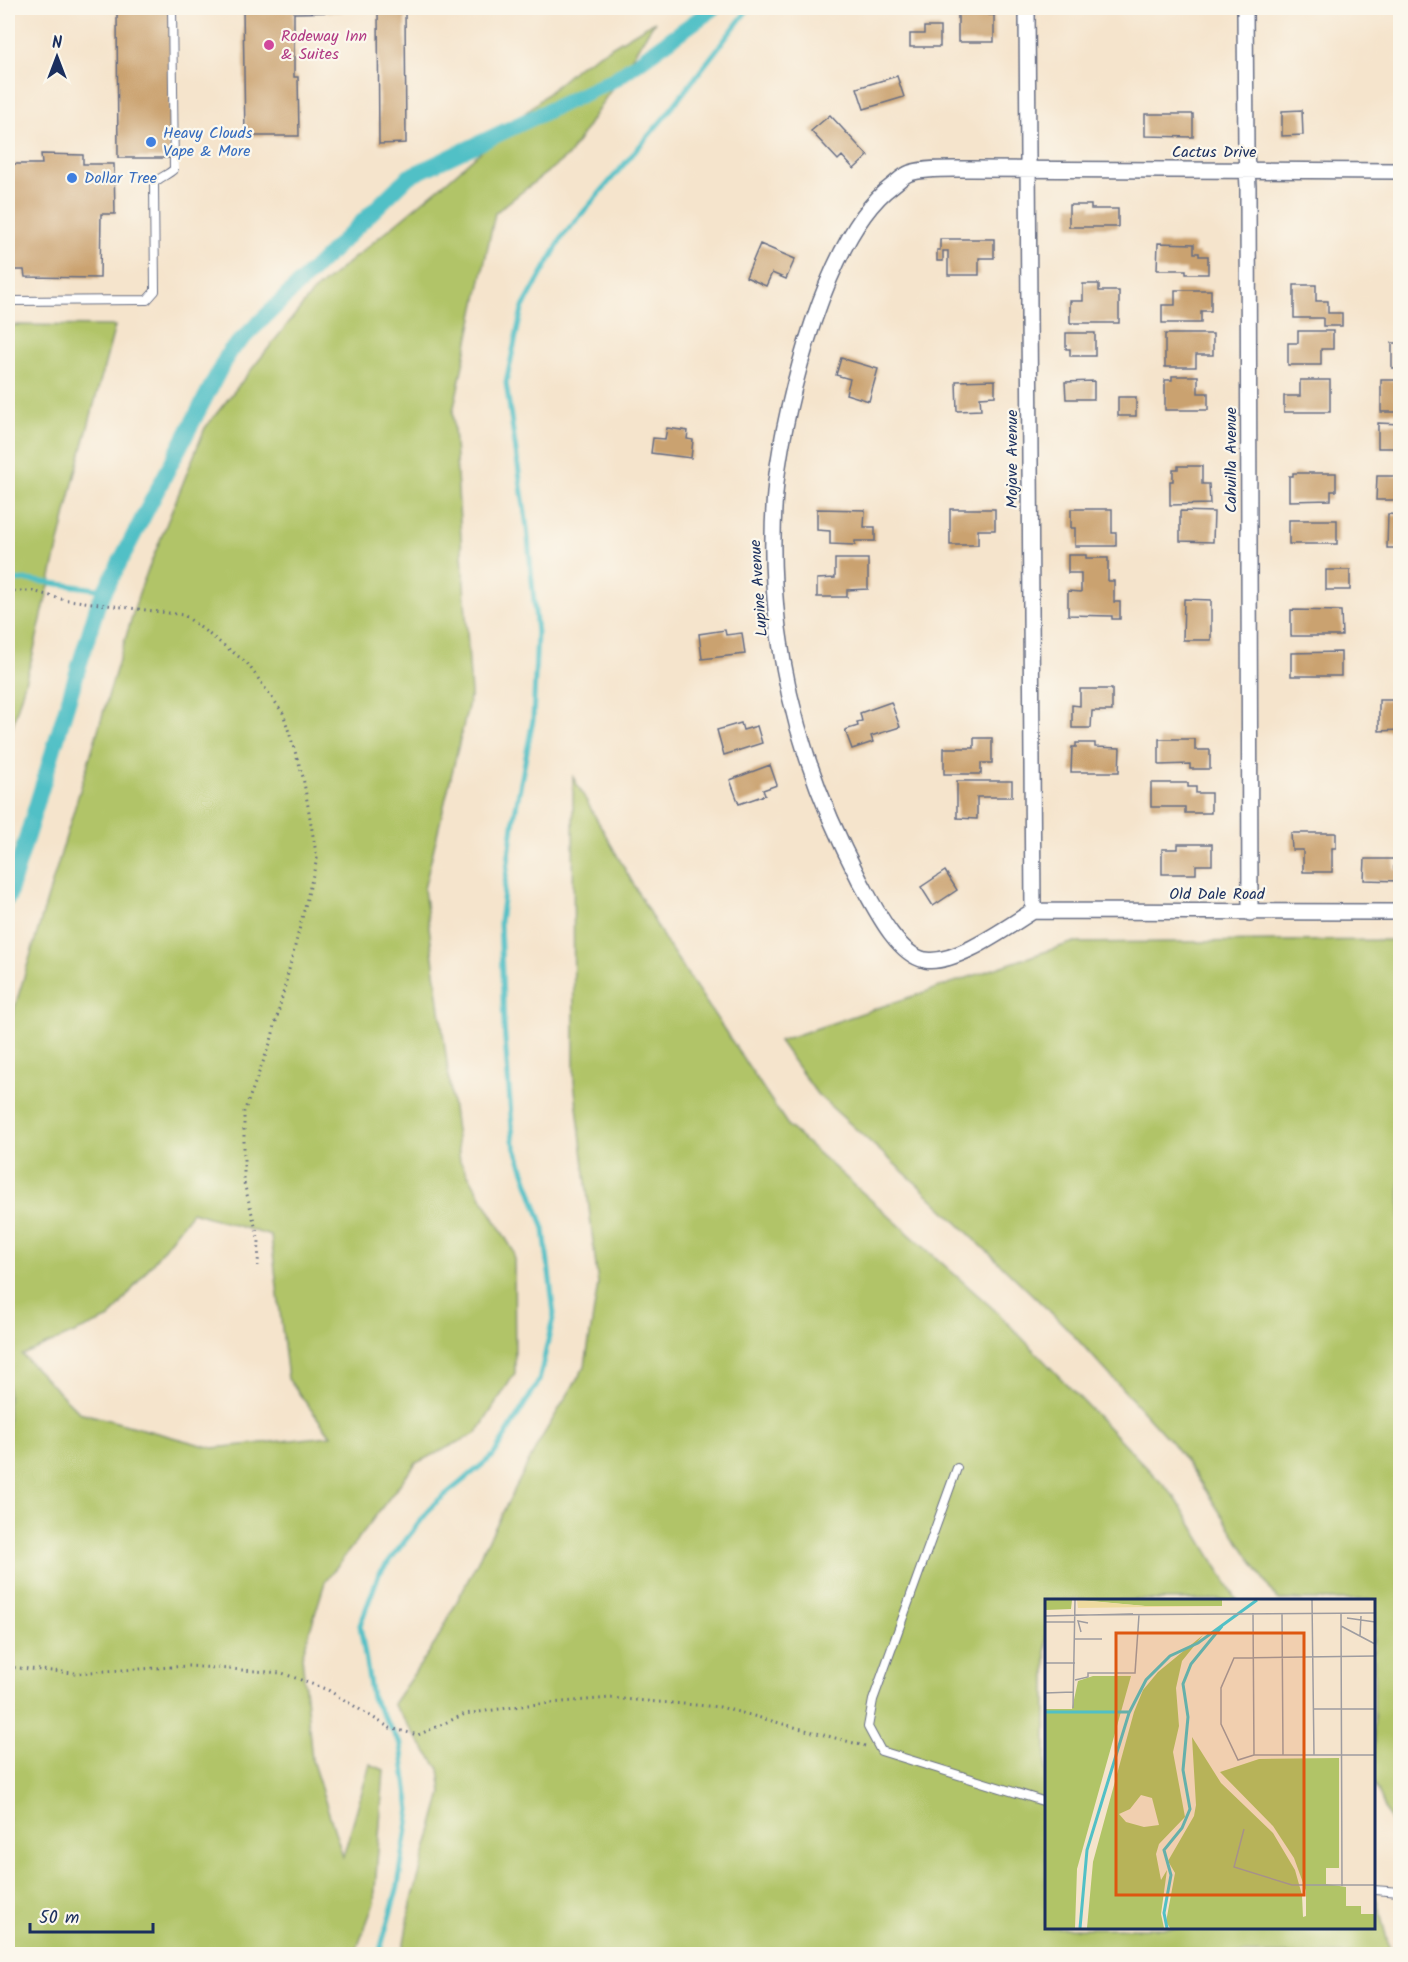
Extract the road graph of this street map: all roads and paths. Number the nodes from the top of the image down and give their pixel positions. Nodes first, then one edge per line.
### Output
1 (172, 8) edge
2 (1026, 8) edge
3 (1245, 8) edge
4 (1028, 169) junction
5 (1247, 170) junction
6 (1401, 171) edge
7 (8, 301) edge
8 (8, 591) edge
9 (1033, 911) junction
10 (1401, 912) edge
11 (1250, 913) junction
12 (258, 1266) dead end
13 (957, 1468) dead end
14 (8, 1667) edge
15 (881, 1751) junction
16 (1045, 1801) edge
17 (1375, 1890) edge
18 (1401, 1892) edge

1 - 7 lane
2 - 4 street, Mojave Avenue
3 - 5 street, Cahuilla Avenue
4 - 5 street, Cactus Drive
4 - 9 street, Mojave Avenue
4 - 9 street, Lupine Avenue
5 - 6 street, Cactus Drive
5 - 11 street, Cahuilla Avenue
8 - 12 path
9 - 11 street, Old Dale Road
10 - 11 street, Old Dale Road
13 - 15 lane
14 - 15 path
15 - 16 lane
17 - 18 lane

